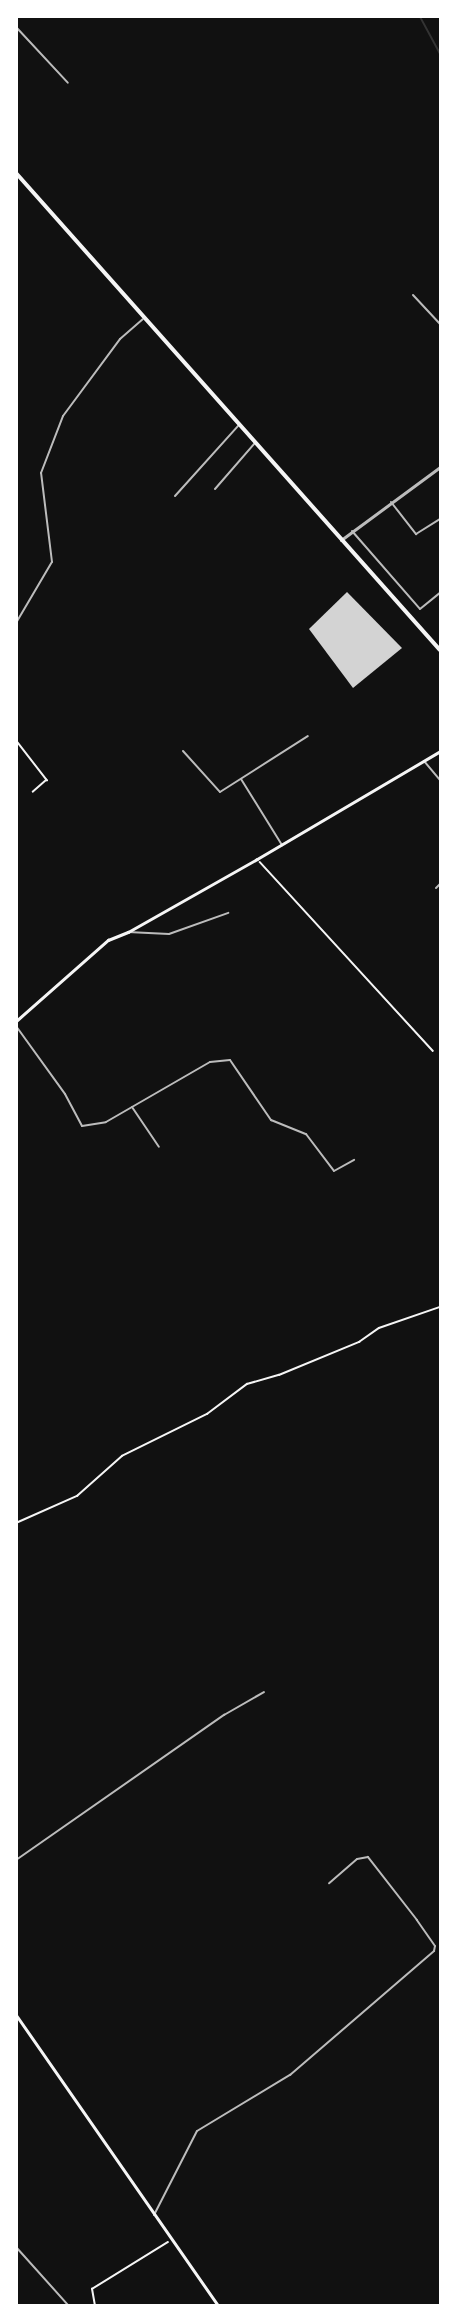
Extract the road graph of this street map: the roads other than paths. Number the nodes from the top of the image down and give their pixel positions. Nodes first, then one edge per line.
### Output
1 (16, 27) edge
2 (68, 83) dead end
3 (16, 173) edge
4 (413, 295) dead end
5 (143, 318) junction
6 (441, 324) edge
7 (239, 425) junction
8 (255, 443) junction
9 (441, 466) edge
10 (215, 489) dead end
11 (175, 496) dead end
12 (391, 502) junction
13 (441, 519) edge
14 (352, 531) junction
15 (341, 540) junction
16 (441, 593) edge
17 (16, 622) edge
18 (441, 650) edge
19 (308, 736) dead end
20 (183, 751) dead end
21 (441, 751) edge
22 (424, 761) junction
23 (241, 779) junction
24 (441, 780) edge
25 (282, 845) junction
26 (441, 884) edge
27 (436, 888) dead end
28 (228, 913) dead end
29 (128, 932) junction
30 (16, 1021) edge
31 (16, 1026) edge
32 (132, 1107) junction
33 (159, 1147) dead end
34 (354, 1160) dead end
35 (264, 1692) dead end
36 (16, 1860) edge
37 (329, 1883) dead end
38 (16, 2016) edge
39 (154, 2215) junction
40 (16, 2247) edge
41 (69, 2306) edge
42 (218, 2306) edge

1 - 2 street
3 - 5 main road
4 - 6 street
5 - 7 main road
5 - 17 street
7 - 8 main road
7 - 11 street
8 - 10 street
8 - 15 main road
9 - 12 street
12 - 13 street
12 - 14 street
14 - 15 street
14 - 16 street
15 - 18 main road
19 - 23 street
20 - 23 street
21 - 22 main road
22 - 24 street
22 - 25 main road
23 - 25 street
25 - 29 main road
26 - 27 street
28 - 29 street
29 - 30 main road
31 - 32 street
32 - 33 street
32 - 34 street
35 - 36 street
37 - 39 street
38 - 39 main road
39 - 42 main road
40 - 41 street

